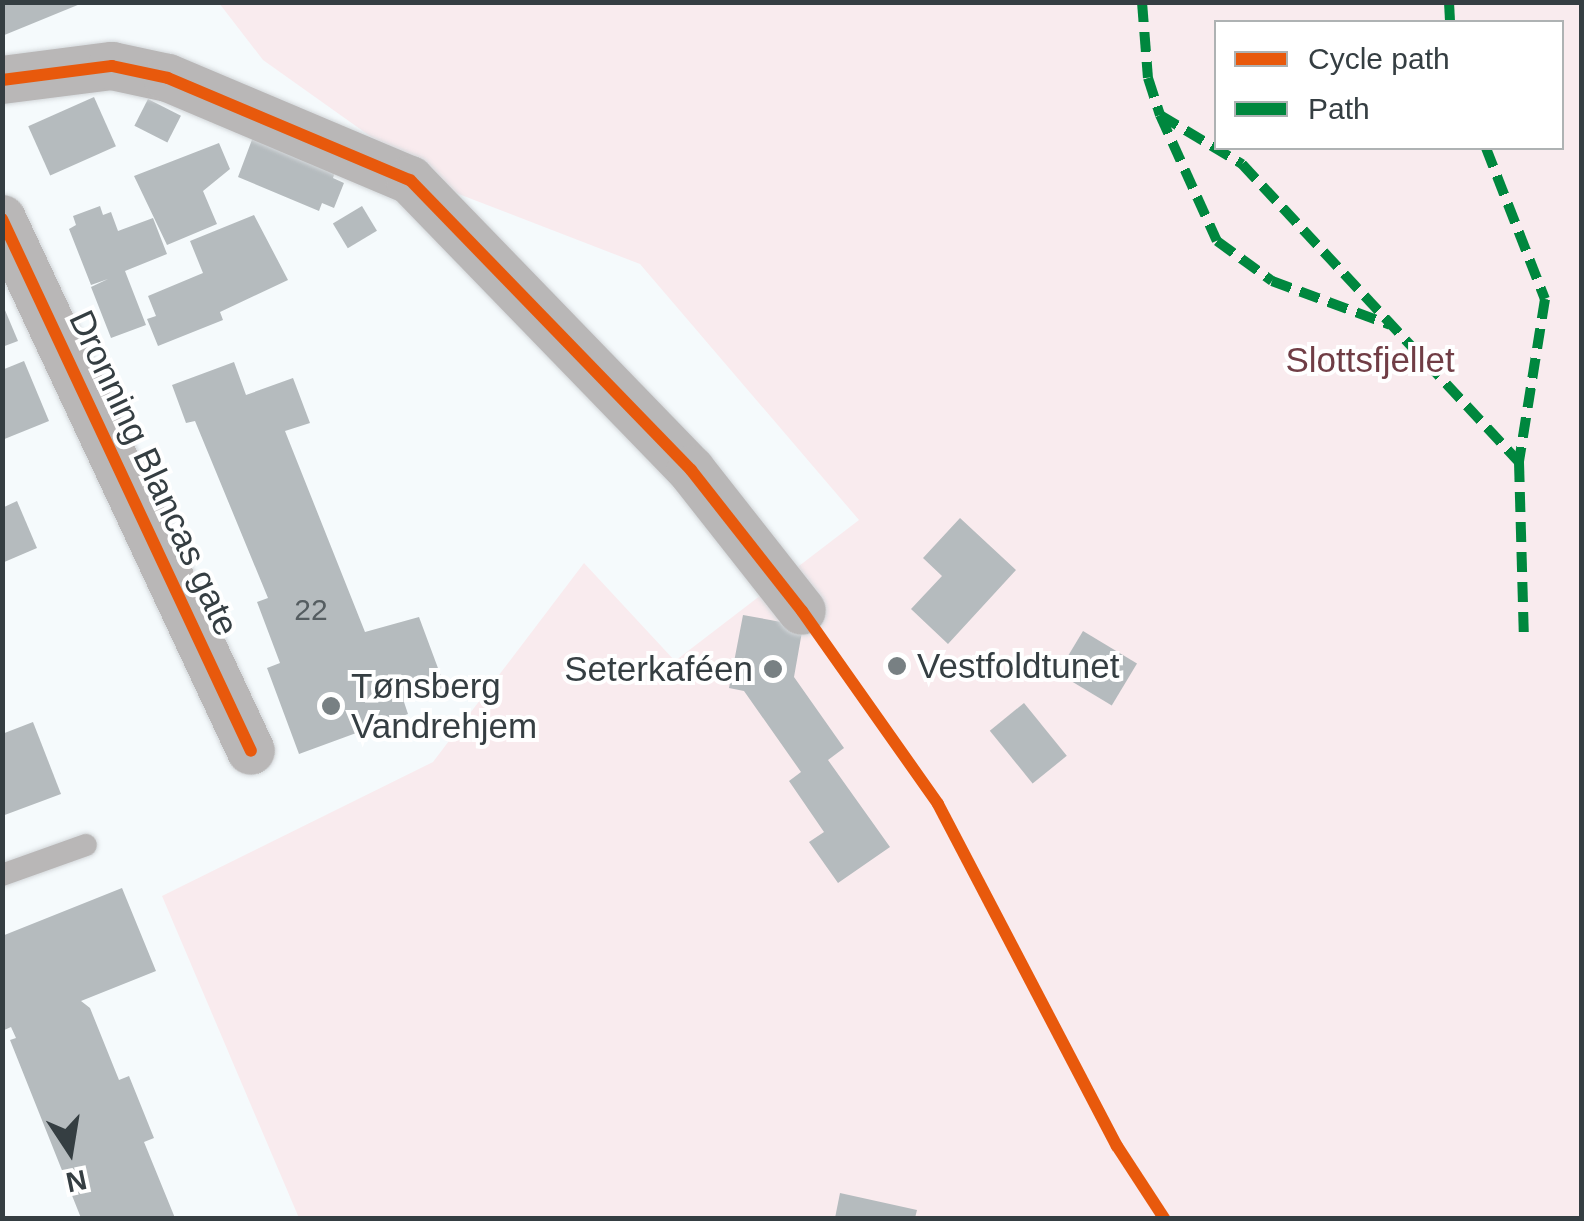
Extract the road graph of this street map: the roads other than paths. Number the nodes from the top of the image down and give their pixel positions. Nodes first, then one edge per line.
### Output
1 (2, 80) edge
2 (2, 219) edge
3 (802, 610) dead end
4 (251, 751) dead end
5 (86, 845) dead end
6 (2, 874) edge

1 - 3 street
2 - 4 street, Dronning Blancas gate
5 - 6 lane

